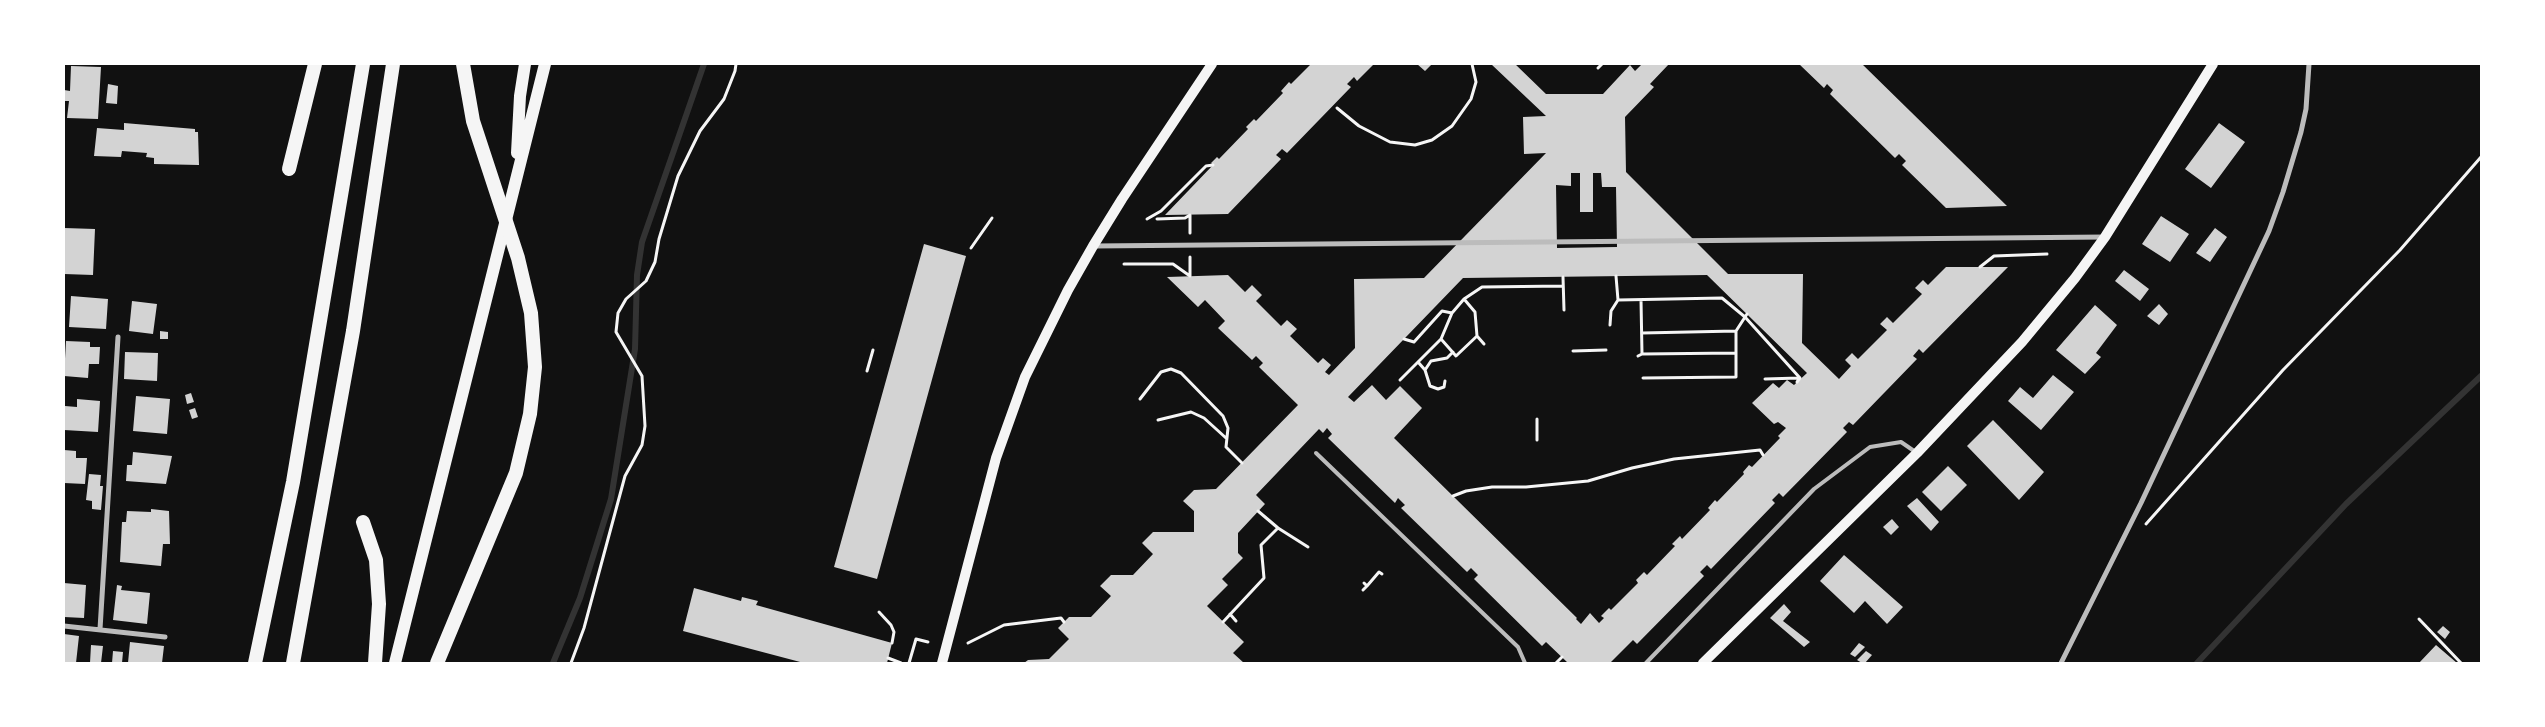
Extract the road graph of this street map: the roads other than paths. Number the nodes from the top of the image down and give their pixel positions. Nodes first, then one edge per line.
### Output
1 (315, 64) edge
2 (363, 64) edge
3 (393, 64) edge
4 (463, 64) edge
5 (525, 64) edge
6 (545, 64) edge
7 (1212, 64) edge
8 (2213, 64) edge
9 (2309, 64) edge
10 (289, 169) dead end
11 (515, 183) junction
12 (2105, 237) junction
13 (1093, 246) junction
14 (118, 337) dead end
15 (1316, 453) dead end
16 (1917, 453) junction
17 (363, 522) dead end
18 (64, 626) edge
19 (100, 629) junction
20 (165, 637) dead end
21 (255, 663) edge
22 (293, 663) edge
23 (375, 663) edge
24 (396, 663) edge
25 (437, 663) edge
26 (942, 663) edge
27 (1525, 663) edge
28 (1646, 663) edge
29 (1702, 663) edge
30 (2062, 663) edge

1 - 10 highway
2 - 21 highway
3 - 22 highway
4 - 25 highway
5 - 11 main road
6 - 11 main road
7 - 13 main road
8 - 12 main road
9 - 30 street
11 - 24 main road
12 - 13 street
12 - 16 main road
13 - 26 main road
14 - 19 street
15 - 27 lane
16 - 28 lane
16 - 29 main road
17 - 23 highway
18 - 19 street
19 - 20 street

